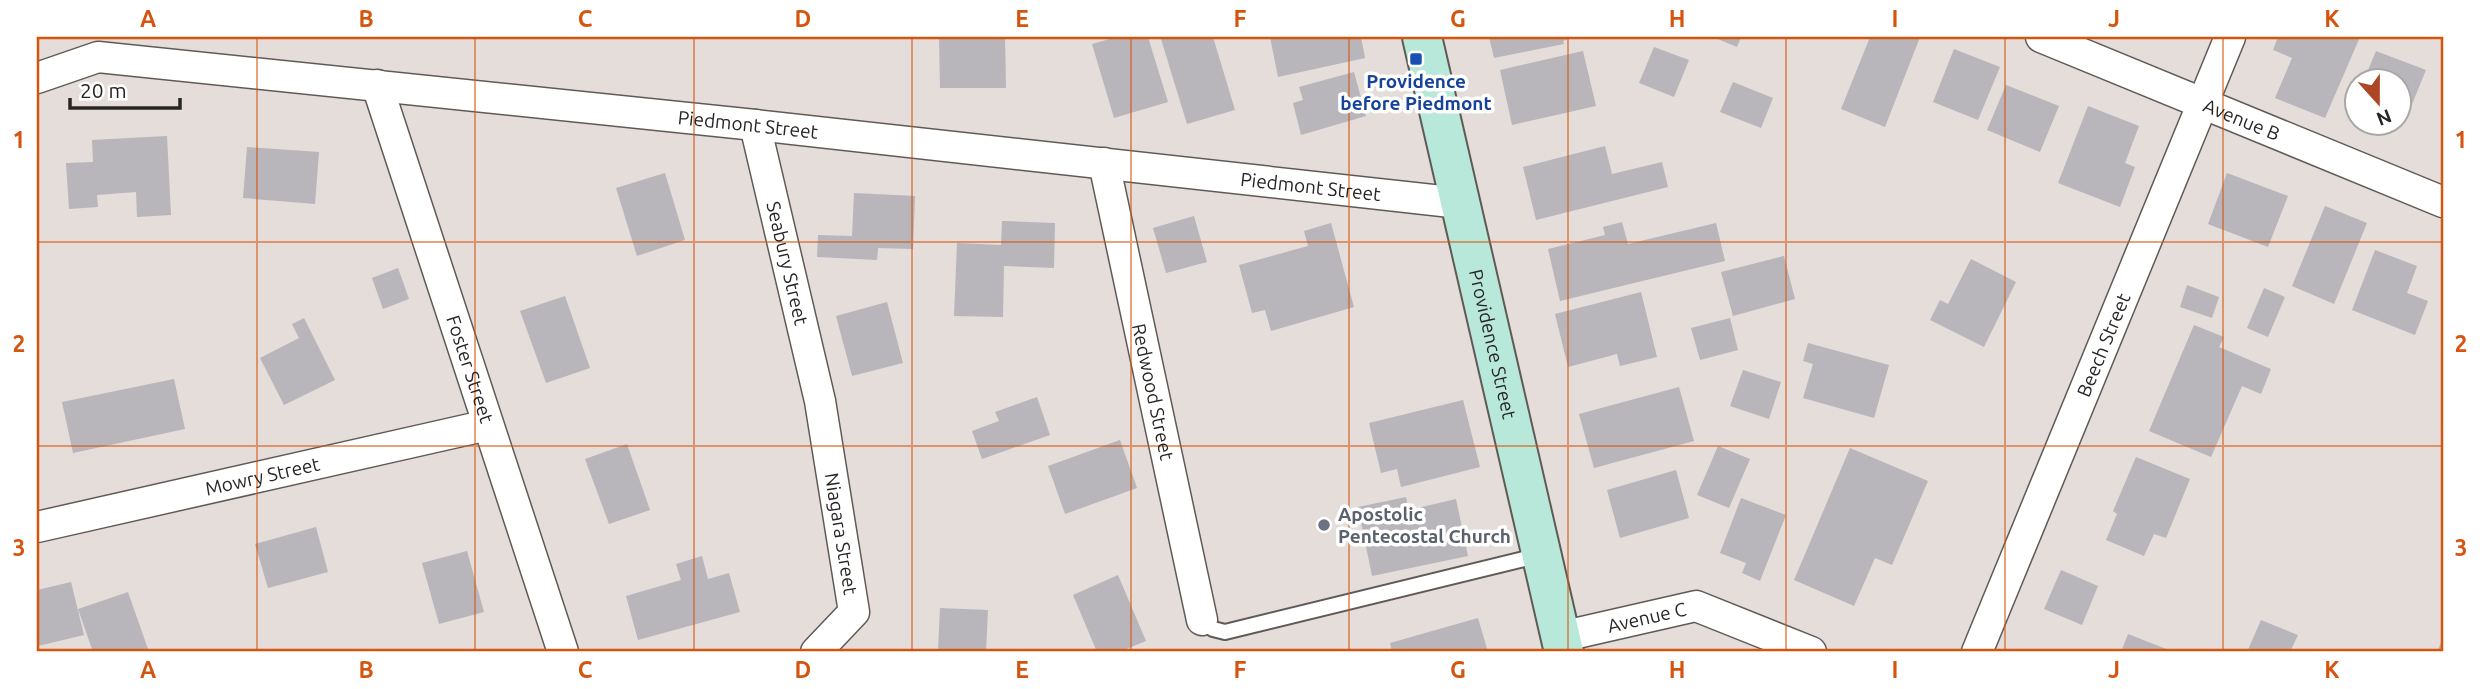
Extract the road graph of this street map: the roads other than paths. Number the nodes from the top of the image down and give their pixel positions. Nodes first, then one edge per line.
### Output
1 (1422, 37) edge
2 (2041, 37) edge
3 (2230, 37) edge
4 (104, 47) edge
5 (37, 78) edge
6 (377, 85) junction
7 (2203, 105) junction
8 (755, 125) junction
9 (1104, 163) junction
10 (1460, 202) junction
11 (2443, 202) edge
12 (820, 401) joint
13 (488, 425) junction
14 (37, 527) edge
15 (1542, 555) junction
16 (1202, 620) joint
17 (1562, 645) edge
18 (563, 652) edge
19 (816, 652) edge
20 (1811, 652) edge
21 (1977, 652) edge

1 - 10 main road, Providence Street
2 - 7 street, Avenue B
3 - 7 street, Beech Street
4 - 5 street, Piedmont Street
4 - 6 street, Piedmont Street
6 - 8 street, Piedmont Street
6 - 13 street, Foster Street
7 - 11 street, Avenue B
7 - 21 street, Beech Street
8 - 9 street, Piedmont Street
8 - 12 street, Seabury Street
9 - 10 street, Piedmont Street
9 - 16 street, Redwood Street
10 - 15 main road, Providence Street
12 - 19 street, Niagara Street
13 - 14 street, Mowry Street
13 - 18 street, Foster Street
15 - 16 lane
15 - 17 main road, Providence Street
17 - 20 street, Avenue C

